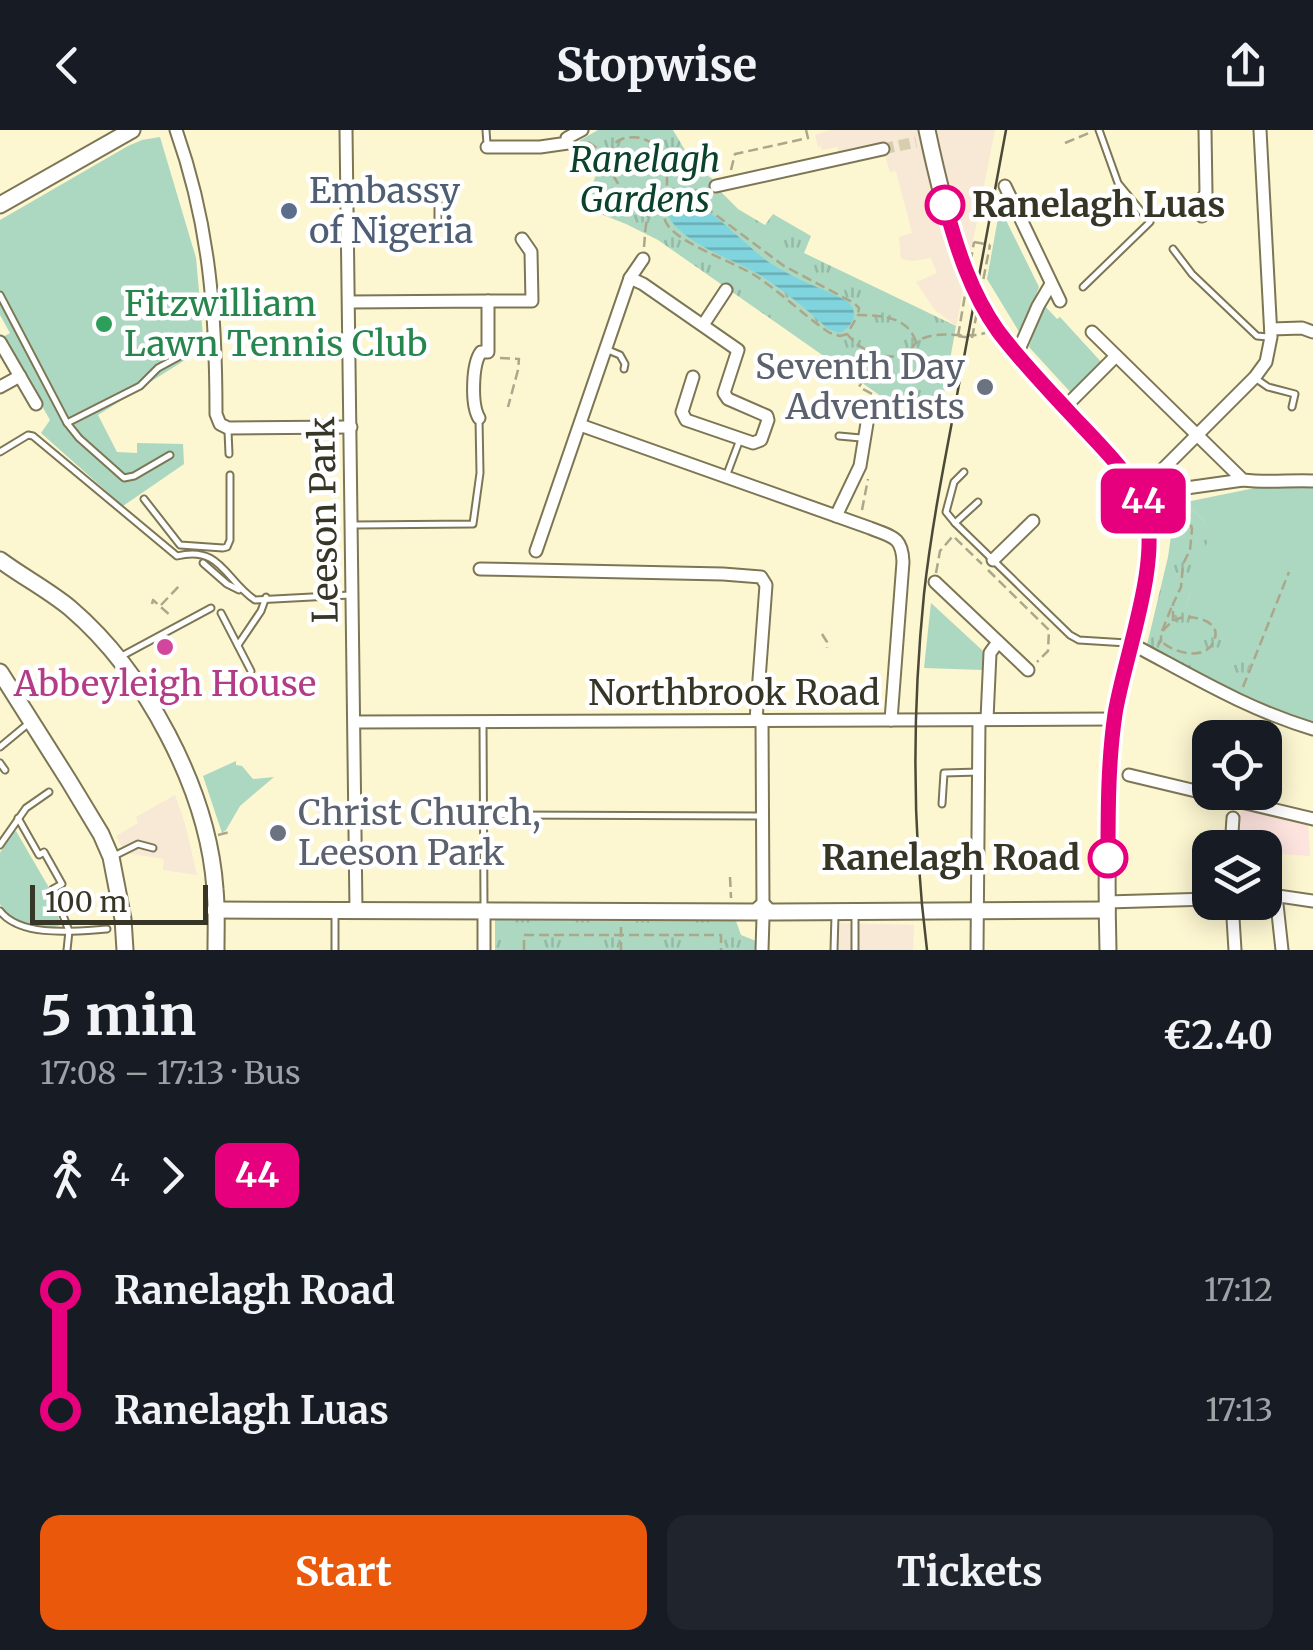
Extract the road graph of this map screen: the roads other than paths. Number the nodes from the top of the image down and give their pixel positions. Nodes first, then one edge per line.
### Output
1 (176, 130) edge
2 (346, 130) edge
3 (486, 130) edge
4 (582, 130) edge
5 (1096, 130) edge
6 (1206, 130) edge
7 (1260, 130) edge
8 (125, 132) edge
9 (566, 137) edge
10 (924, 137) edge
11 (487, 148) joint
12 (883, 149) tunnel mouth
13 (716, 186) road end
14 (1005, 186) dead end
15 (347, 192) junction
16 (0, 205) edge
17 (1202, 216) dead end
18 (438, 219) dead end
19 (522, 239) dead end
20 (1173, 249) dead end
21 (643, 260) dead end
22 (630, 278) junction
23 (1051, 284) junction
24 (1083, 286) dead end
25 (726, 290) dead end
26 (0, 295) edge
27 (488, 301) junction
28 (1064, 301) dead end
29 (349, 302) junction
30 (702, 325) junction
31 (1092, 332) dead end
32 (1313, 332) edge
33 (1271, 333) junction
34 (216, 336) junction
35 (0, 342) edge
36 (606, 349) junction
37 (1017, 354) junction
38 (1116, 356) junction
39 (624, 369) dead end
40 (20, 376) junction
41 (694, 377) dead end
42 (1255, 377) junction
43 (0, 388) edge
44 (36, 404) dead end
45 (864, 406) dead end
46 (1064, 407) junction
47 (1292, 407) dead end
48 (479, 418) joint
49 (67, 424) junction
50 (580, 425) junction
51 (350, 427) junction
52 (228, 428) junction
53 (840, 436) dead end
54 (1198, 436) junction
55 (865, 438) junction
56 (740, 439) junction
57 (0, 452) edge
58 (229, 454) dead end
59 (170, 455) dead end
60 (964, 472) dead end
61 (230, 475) dead end
62 (726, 476) junction
63 (1243, 480) junction
64 (1313, 481) edge
65 (144, 500) dead end
66 (978, 502) dead end
67 (1143, 503) junction
68 (836, 516) junction
69 (1033, 521) dead end
70 (955, 523) junction
71 (352, 525) junction
72 (180, 546) junction
73 (536, 551) dead end
74 (184, 554) junction
75 (0, 560) edge
76 (993, 560) junction
77 (202, 563) dead end
78 (480, 569) dead end
79 (934, 582) road end
80 (242, 591) junction
81 (353, 595) junction
82 (266, 598) junction
83 (211, 608) dead end
84 (220, 613) dead end
85 (998, 642) junction
86 (1130, 643) junction
87 (238, 645) junction
88 (118, 659) junction
89 (1028, 670) road end
90 (251, 671) dead end
91 (0, 672) edge
92 (39, 682) dead end
93 (17, 701) junction
94 (983, 719) junction
95 (1114, 719) junction
96 (759, 720) junction
97 (891, 720) junction
98 (30, 722) junction
99 (354, 722) junction
100 (483, 722) junction
101 (1313, 728) edge
102 (0, 746) edge
103 (0, 762) edge
104 (4, 770) dead end
105 (978, 772) junction
106 (1122, 774) junction
107 (50, 792) dead end
108 (942, 804) dead end
109 (484, 815) junction
110 (762, 816) junction
111 (18, 818) junction
112 (1233, 818) dead end
113 (1313, 818) edge
114 (1232, 830) edge
115 (0, 844) edge
116 (152, 848) dead end
117 (111, 858) junction
118 (1282, 896) edge
119 (1192, 899) edge
120 (1313, 901) edge
121 (1107, 906) junction
122 (216, 910) junction
123 (335, 910) junction
124 (356, 910) junction
125 (484, 910) junction
126 (977, 910) junction
127 (0, 911) edge
128 (763, 912) junction
129 (835, 912) junction
130 (855, 912) junction
131 (1233, 920) edge
132 (1276, 920) edge
133 (107, 930) dead end
134 (69, 931) junction
135 (68, 950) edge
136 (125, 950) edge
137 (216, 950) edge
138 (335, 950) edge
139 (484, 950) edge
140 (762, 950) edge
141 (834, 950) edge
142 (854, 950) edge
143 (977, 950) edge
144 (1108, 950) edge
145 (1235, 950) edge
146 (1282, 950) edge

1 - 34 street
2 - 15 street, Leeson Park
3 - 11 lane
4 - 9 street
5 - 24 lane
6 - 17 street
7 - 33 street
8 - 16 main road
9 - 11 street
10 - 37 main road
12 - 13 street
14 - 23 street
15 - 18 lane
15 - 29 street, Leeson Park
19 - 27 street
20 - 33 lane
21 - 22 street
22 - 30 street
22 - 36 street
23 - 28 street
23 - 37 street
25 - 30 street
26 - 49 lane
27 - 29 street
27 - 48 street
29 - 51 street, Leeson Park
30 - 56 street
31 - 38 street
32 - 33 street
33 - 42 street
34 - 49 lane
34 - 52 street
35 - 40 street
36 - 39 lane
36 - 50 street
37 - 46 main road
38 - 46 street
38 - 54 street
40 - 43 street
40 - 44 street
41 - 56 street
42 - 47 lane
42 - 54 street
45 - 55 street
46 - 67 main road
48 - 71 lane
49 - 59 lane
50 - 62 street
50 - 73 street
51 - 52 street
51 - 71 street, Leeson Park
52 - 58 lane
53 - 55 lane
54 - 63 street
54 - 67 street
55 - 68 street
56 - 62 lane
57 - 74 lane
60 - 70 lane
61 - 72 lane
62 - 68 street
63 - 64 street
63 - 67 street
65 - 72 lane
66 - 70 lane
67 - 86 main road
68 - 97 street
69 - 76 street
70 - 76 lane
71 - 81 street, Leeson Park
72 - 74 lane
74 - 80 lane
75 - 88 main road
76 - 86 lane
77 - 80 lane
78 - 96 street
79 - 85 street
80 - 82 lane
81 - 82 lane
81 - 99 street, Leeson Park
82 - 87 lane
83 - 88 lane
84 - 87 lane
85 - 89 street
85 - 94 street
86 - 95 main road
86 - 101 street
87 - 90 lane
88 - 122 main road
91 - 93 main road
92 - 93 lane
93 - 98 main road
94 - 95 street, Northbrook Road
94 - 97 street, Northbrook Road
94 - 105 street
95 - 106 main road
96 - 97 street, Northbrook Road
96 - 100 street, Northbrook Road
96 - 110 street
98 - 102 lane
98 - 117 main road
99 - 100 street, Northbrook Road
99 - 124 street, Leeson Park
100 - 109 lane
103 - 104 lane
105 - 108 lane
105 - 126 street
106 - 113 street
106 - 121 main road
107 - 111 lane
109 - 110 lane
109 - 125 lane
110 - 128 street
111 - 115 lane
111 - 134 lane
112 - 114 street
116 - 117 lane
117 - 136 main road
118 - 120 street
119 - 121 street
121 - 126 main road
121 - 144 main road
122 - 123 main road
122 - 137 main road
123 - 124 main road
123 - 138 lane
124 - 125 main road
125 - 128 main road
125 - 139 street
126 - 130 main road
126 - 143 street
127 - 134 lane
128 - 129 main road
128 - 140 street
129 - 130 main road
129 - 141 lane
130 - 142 lane
131 - 145 street
132 - 146 street
133 - 134 lane
134 - 135 lane

